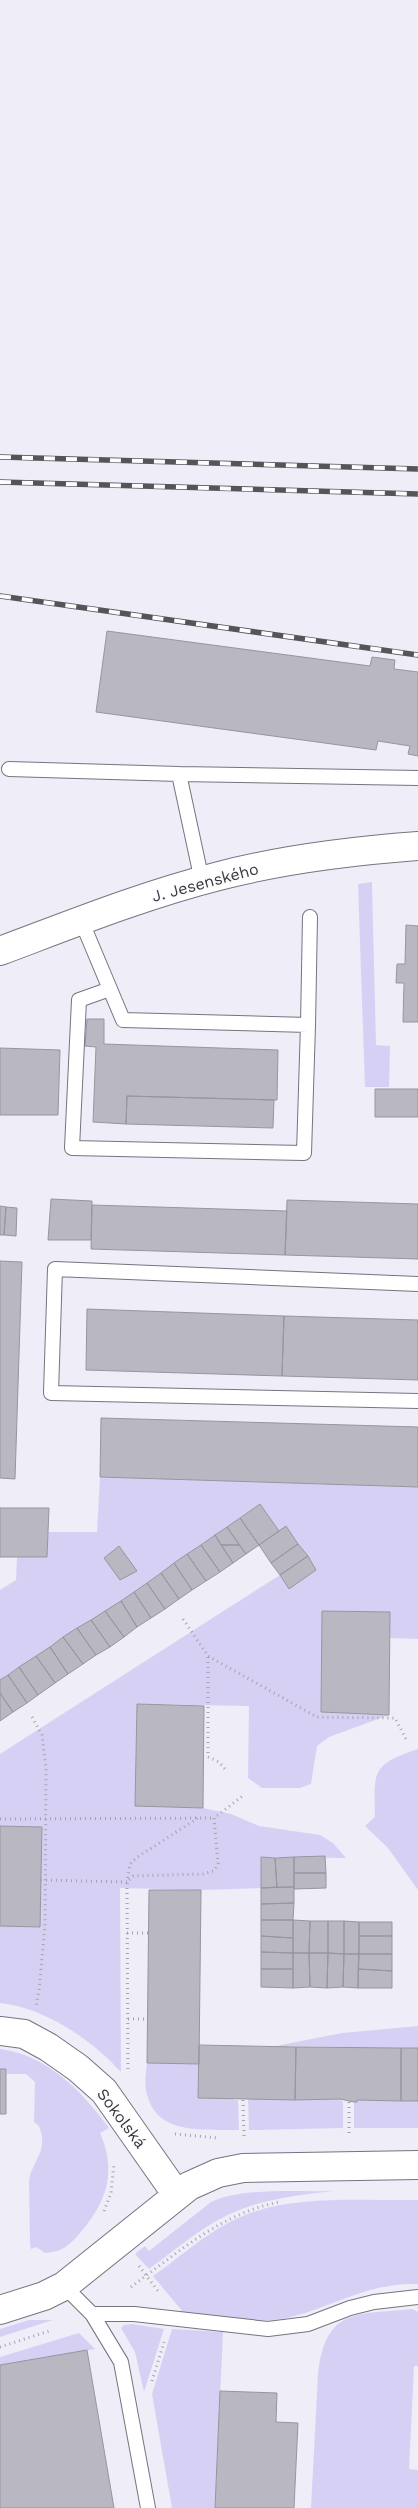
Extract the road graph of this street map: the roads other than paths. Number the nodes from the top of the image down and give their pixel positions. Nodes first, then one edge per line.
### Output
1 (10, 769) dead end
2 (179, 774) junction
3 (418, 778) edge
4 (418, 846) edge
5 (202, 881) junction
6 (310, 917) dead end
7 (81, 920) junction
8 (0, 952) edge
9 (110, 989) junction
10 (308, 1025) junction
11 (418, 1284) edge
12 (418, 1402) edge
13 (0, 2031) edge
14 (418, 2165) edge
15 (177, 2195) junction
16 (64, 2286) junction
17 (418, 2297) edge
18 (0, 2310) edge
19 (92, 2314) junction
20 (148, 2508) edge

1 - 2 lane
2 - 3 lane
2 - 5 lane
4 - 5 street, J. Jesenského
5 - 7 street, J. Jesenského
6 - 10 lane
7 - 8 street, J. Jesenského
7 - 9 lane
9 - 10 lane
9 - 10 lane
11 - 12 lane
13 - 15 street, Sokolská
14 - 15 street
15 - 16 street
16 - 18 street
16 - 19 lane
17 - 19 lane
19 - 20 lane

